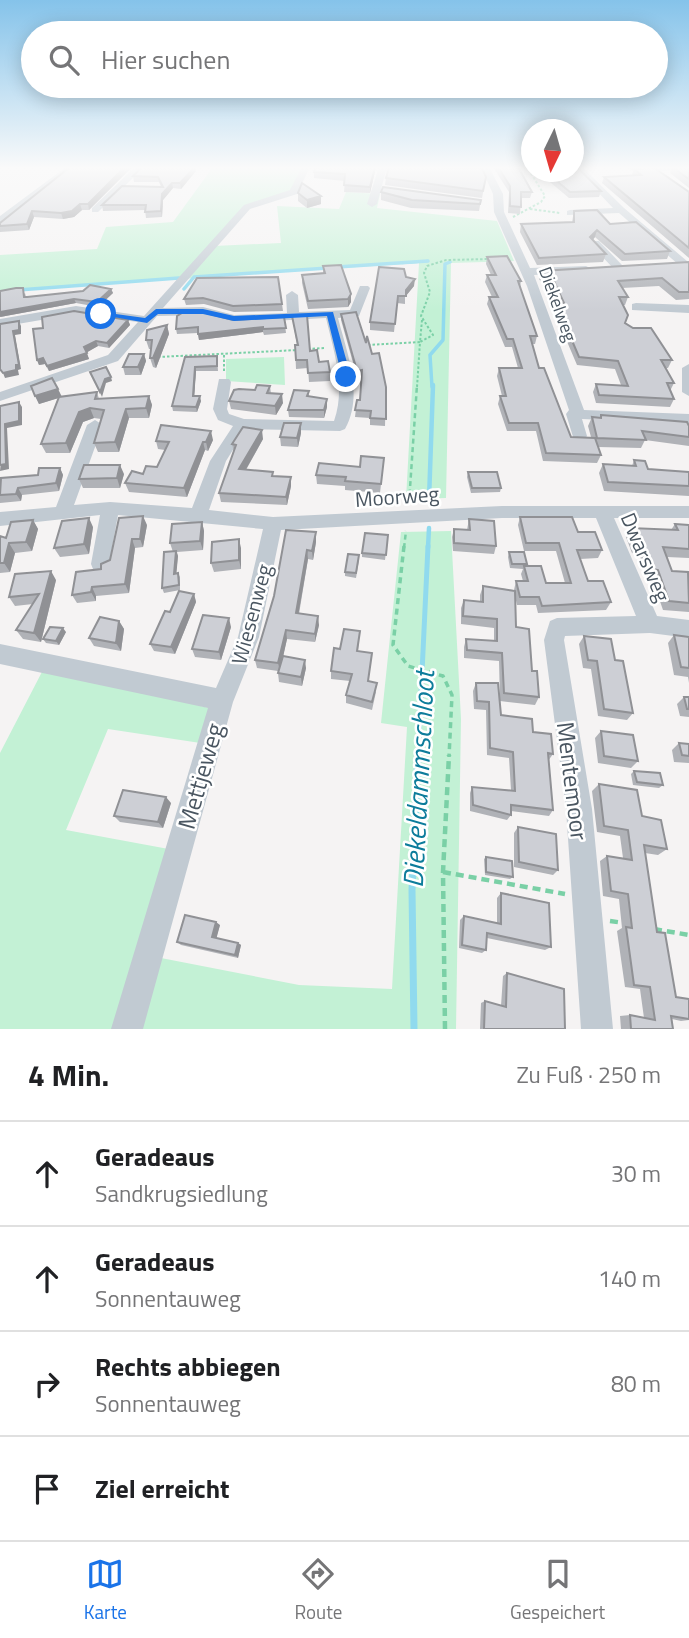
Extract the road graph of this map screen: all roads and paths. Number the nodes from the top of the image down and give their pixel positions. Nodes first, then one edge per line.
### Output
1 (239, 215) edge
2 (501, 215) edge
3 (516, 215) edge
4 (627, 215) edge
5 (503, 221) junction
6 (595, 243) edge
7 (520, 258) junction
8 (686, 263) edge
9 (670, 264) edge
10 (631, 266) edge
11 (606, 268) junction
12 (527, 271) junction
13 (365, 288) dead end
14 (292, 295) dead end
15 (689, 309) edge
16 (639, 312) dead end
17 (331, 314) junction
18 (293, 315) junction
19 (152, 316) junction
20 (422, 320) junction
21 (0, 323) edge
22 (420, 342) junction
23 (338, 346) junction
24 (224, 355) junction
25 (148, 357) edge
26 (689, 368) edge
27 (224, 382) joint
28 (689, 392) edge
29 (0, 397) edge
30 (578, 414) junction
31 (689, 419) edge
32 (242, 424) junction
33 (95, 425) dead end
34 (579, 436) edge
35 (110, 508) junction
36 (64, 510) junction
37 (602, 511) junction
38 (689, 512) edge
39 (198, 515) junction
40 (408, 517) junction
41 (0, 519) edge
42 (273, 524) junction
43 (100, 564) edge
44 (650, 624) junction
45 (689, 629) edge
46 (0, 654) edge
47 (222, 700) junction
48 (443, 872) junction
49 (587, 907) junction
50 (626, 924) edge
51 (651, 928) edge
52 (689, 935) edge
53 (127, 1029) edge
54 (445, 1029) edge
55 (597, 1029) edge

1 - 19 street
2 - 5 street, Diekelweg
3 - 5 path
4 - 8 street
5 - 7 street, Diekelweg
6 - 11 street
7 - 12 street, Diekelweg
7 - 20 path
8 - 9 street
10 - 11 street
11 - 12 street
12 - 30 street, Diekelweg
13 - 17 street
14 - 18 street
15 - 16 street
17 - 18 street
17 - 23 street
18 - 19 street
19 - 21 street
19 - 29 street
20 - 22 path
20 - 22 path
22 - 23 path
22 - 40 path
23 - 24 path
23 - 32 street
24 - 25 path
24 - 27 path
26 - 28 street
27 - 32 street
30 - 31 street
30 - 34 street, Diekelweg
32 - 39 street
33 - 36 street
35 - 36 street, Moorweg
35 - 39 street, Moorweg
35 - 43 street
36 - 41 street, Moorweg
37 - 38 street, Moorweg
37 - 40 street, Moorweg
37 - 44 street, Dwarsweg
39 - 42 street, Moorweg
40 - 42 street, Moorweg
40 - 48 path
42 - 47 street, Wiesenweg
44 - 45 street, Dwarsweg
44 - 49 street, Mentemoor
46 - 47 street, Mettjeweg
47 - 53 street, Mettjeweg
48 - 49 path
48 - 54 path
49 - 50 path
49 - 55 street, Mentemoor
51 - 52 path

